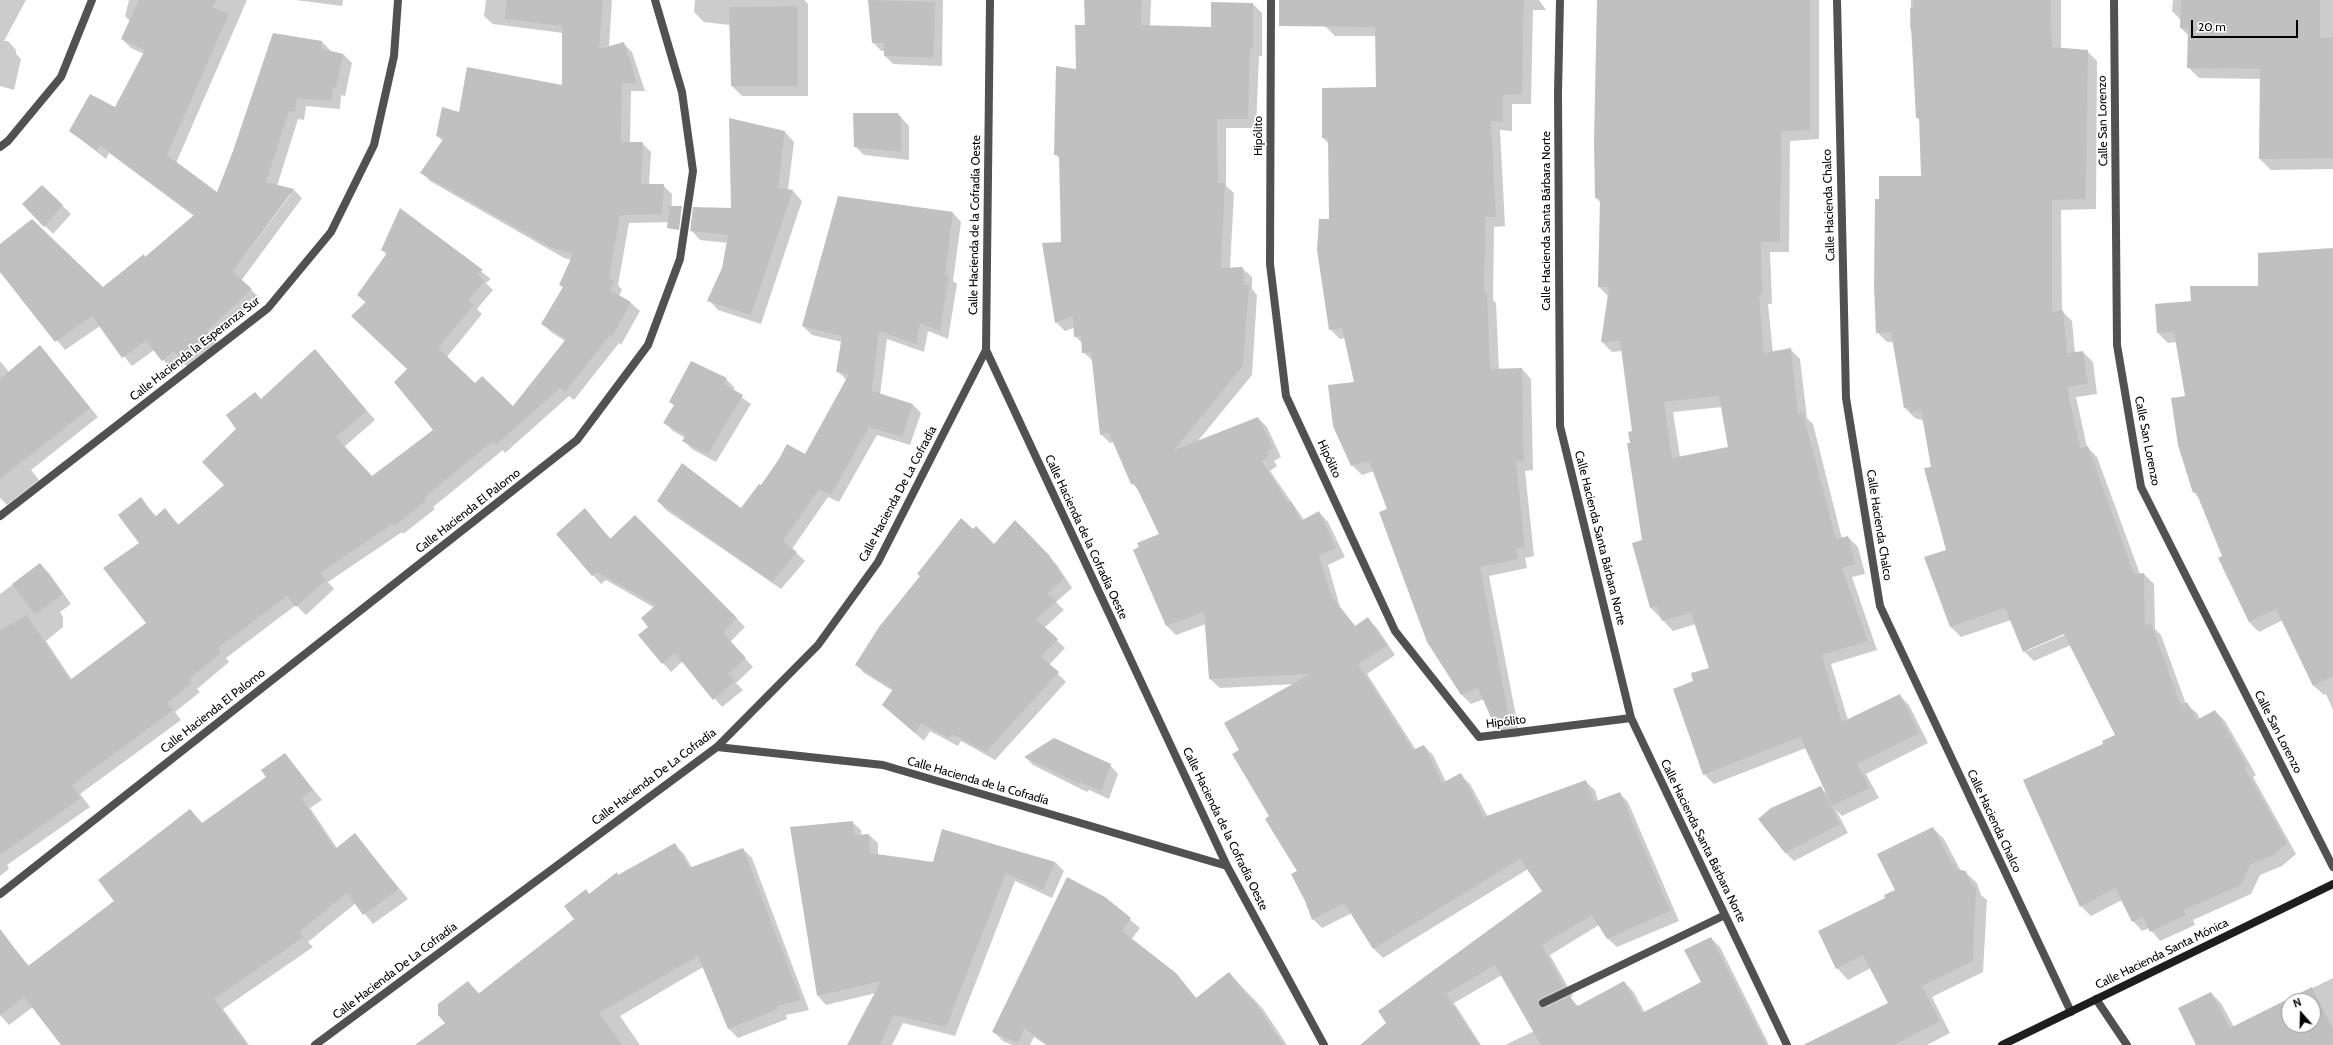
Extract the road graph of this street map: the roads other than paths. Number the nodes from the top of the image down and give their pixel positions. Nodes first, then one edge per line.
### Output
1 (92, 0) edge
2 (398, 0) edge
3 (655, 0) edge
4 (990, 0) edge
5 (1271, 0) edge
6 (1560, 0) edge
7 (1836, 0) edge
8 (2114, 0) edge
9 (0, 147) edge
10 (986, 350) junction
11 (0, 516) edge
12 (1631, 718) junction
13 (717, 747) junction
14 (1227, 866) junction
15 (2333, 867) edge
16 (2333, 884) edge
17 (0, 894) edge
18 (1725, 915) junction
19 (2096, 999) junction
20 (1543, 1002) dead end
21 (2071, 1012) junction
22 (315, 1045) edge
23 (1324, 1045) edge
24 (1788, 1045) edge
25 (2002, 1045) edge
26 (2127, 1045) edge

1 - 9 street
2 - 11 street, Calle Hacienda la Esperanza Sur
3 - 17 street, Calle Hacienda El Palomo
4 - 10 street, Calle Hacienda de la Cofradía Oeste
5 - 12 street, Hipólito
6 - 12 street, Calle Hacienda Santa Bárbara Norte
7 - 21 street, Calle Hacienda Chalco
8 - 15 street, Calle San Lorenzo
10 - 13 street, Calle Hacienda De La Cofradía
10 - 14 street, Calle Hacienda de la Cofradía Oeste
12 - 18 street, Calle Hacienda Santa Bárbara Norte
13 - 14 street, Calle Hacienda de la Cofradía
13 - 22 street, Calle Hacienda De La Cofradía
14 - 23 street, Calle Hacienda de la Cofradía Oeste
16 - 19 street, Calle Hacienda Santa Mónica
18 - 20 street
18 - 24 street, Calle Hacienda Santa Bárbara Norte
19 - 21 street, Calle Hacienda Santa Mónica
19 - 26 street
21 - 25 street, Calle Hacienda Santa Mónica

